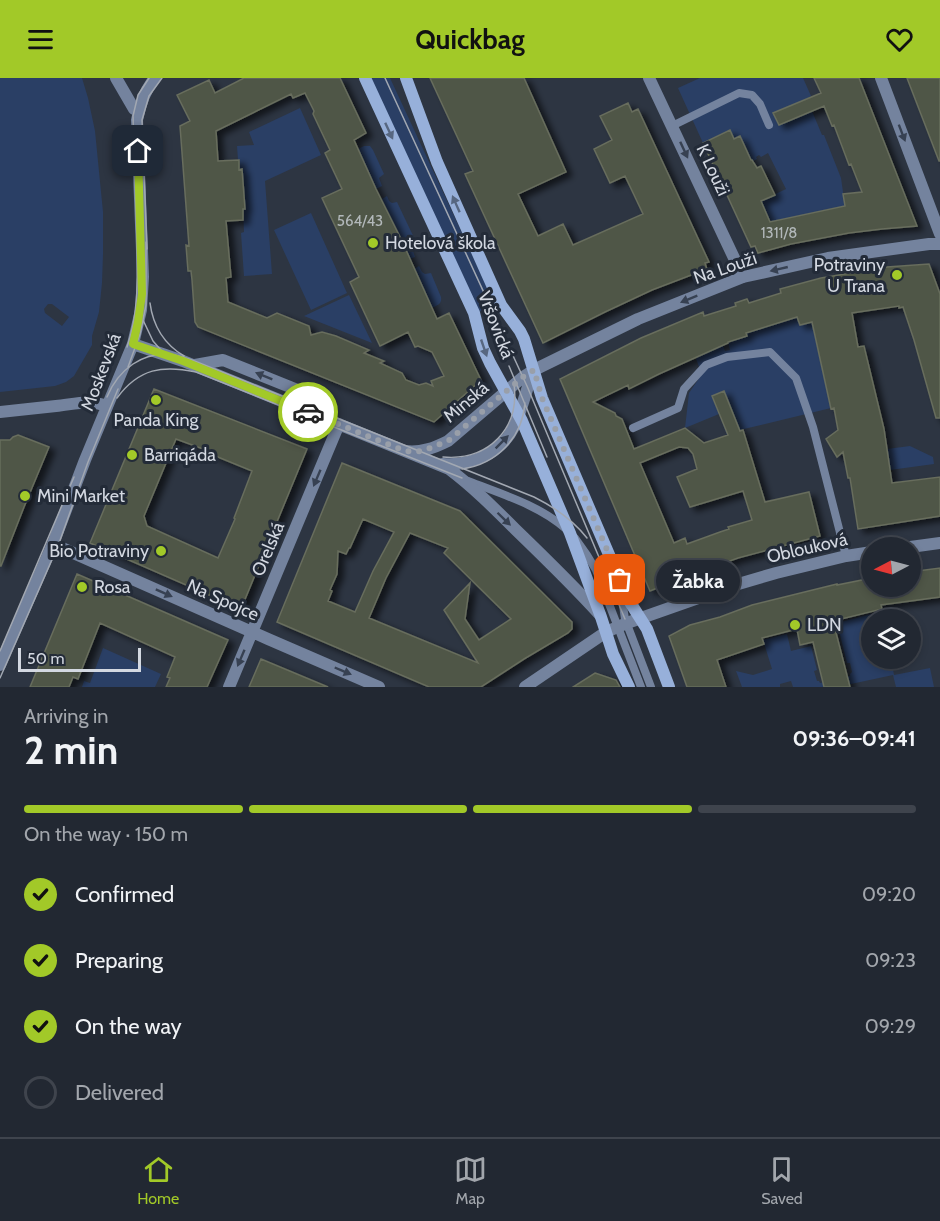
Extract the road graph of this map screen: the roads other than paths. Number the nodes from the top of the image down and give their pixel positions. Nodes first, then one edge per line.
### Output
1 (116, 78) edge
2 (155, 78) edge
3 (365, 78) edge
4 (406, 78) edge
5 (649, 78) edge
6 (882, 78) edge
7 (139, 111) junction
8 (769, 124) dead end
9 (672, 126) junction
10 (940, 234) edge
11 (940, 244) edge
12 (743, 277) junction
13 (133, 344) junction
14 (534, 370) junction
15 (506, 392) junction
16 (107, 406) junction
17 (0, 412) edge
18 (518, 415) junction
19 (333, 422) junction
20 (633, 428) dead end
21 (405, 451) junction
22 (434, 463) junction
23 (462, 478) junction
24 (570, 533) junction
25 (940, 543) edge
26 (53, 544) junction
27 (921, 546) edge
28 (861, 554) edge
29 (846, 556) junction
30 (620, 580) junction
31 (601, 617) junction
32 (640, 618) junction
33 (622, 624) junction
34 (252, 632) junction
35 (606, 632) junction
36 (0, 665) edge
37 (229, 687) edge
38 (379, 687) edge
39 (525, 687) edge
40 (629, 687) edge
41 (641, 687) edge
42 (651, 687) edge
43 (669, 687) edge

1 - 7 street
2 - 7 street, Moskevská
3 -> 15 main road, Vršovická
14 -> 4 main road, Vršovická
5 - 9 street, K Louži
6 -> 10 street
7 - 13 street, Moskevská
8 - 9 lane
9 -> 12 street, K Louži
11 -> 12 street, Na Louži
12 -> 14 street, Na Louži
13 - 16 street, Moskevská
13 - 19 street
14 - 15 street, Minská
14 - 18 street
14 - 30 main road, Vršovická
15 - 18 main road, Vršovická
15 - 21 street, Minská
16 - 17 street
16 - 26 street, Moskevská
22 -> 18 street
18 - 24 main road, Vršovická
19 - 21 street
19 -> 34 street, Orelská
20 - 29 lane
21 - 22 street
22 - 23 street
23 - 24 lane
23 -> 31 street
24 - 31 main road, Vršovická
24 - 33 lane
25 - 27 street
26 -> 34 street, Na Spojce
26 - 36 street, Moskevská
28 - 29 street, Oblouková
29 - 32 street, Oblouková
30 - 32 main road, Vršovická
30 - 33 lane
31 - 35 main road, Vršovická
32 - 33 street, Oblouková
32 - 43 main road, Vršovická
33 - 35 street, Oblouková
33 - 41 lane
33 - 42 lane
34 -> 37 street, Orelská
34 -> 38 street, Na Spojce
35 - 39 street, Oblouková
35 - 40 main road, Vršovická

